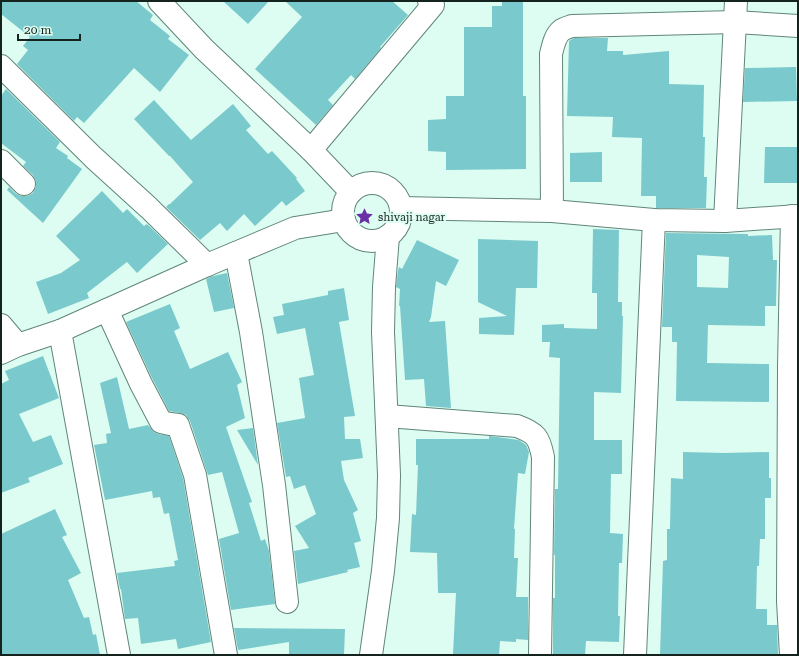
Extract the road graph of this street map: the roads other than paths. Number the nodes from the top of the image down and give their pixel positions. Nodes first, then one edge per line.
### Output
1 (159, 1) edge
2 (736, 1) edge
3 (433, 2) edge
4 (735, 22) junction
5 (798, 26) edge
6 (1, 66) edge
7 (312, 150) junction
8 (1, 161) edge
9 (24, 184) dead end
10 (351, 192) junction
11 (401, 208) junction
12 (552, 211) junction
13 (795, 216) edge
14 (344, 220) junction
15 (654, 220) junction
16 (724, 221) junction
17 (388, 236) junction
18 (236, 253) junction
19 (207, 265) junction
20 (107, 310) junction
21 (1, 326) edge
22 (60, 331) junction
23 (10, 349) edge
24 (794, 367) edge
25 (387, 416) junction
26 (793, 601) edge
27 (287, 602) dead end
28 (118, 655) edge
29 (226, 655) edge
30 (371, 655) edge
31 (540, 655) edge
32 (635, 655) edge
33 (791, 655) edge

1 - 7 street
2 - 4 street
3 - 7 street
4 - 5 street
4 - 12 street
4 - 16 street
6 - 19 street
7 - 10 street
8 - 9 street
10 - 11 street
10 - 14 street
11 - 12 street
11 - 17 street
12 - 15 street
13 - 16 street
13 - 24 street
14 - 17 street
14 - 18 street
15 - 16 street
15 - 32 street
17 - 25 street
18 - 19 street
18 - 27 street
19 - 20 street
20 - 22 street
20 - 29 street
21 - 23 street
22 - 23 street
22 - 28 street
24 - 26 street
25 - 30 street
25 - 31 street
26 - 33 street

